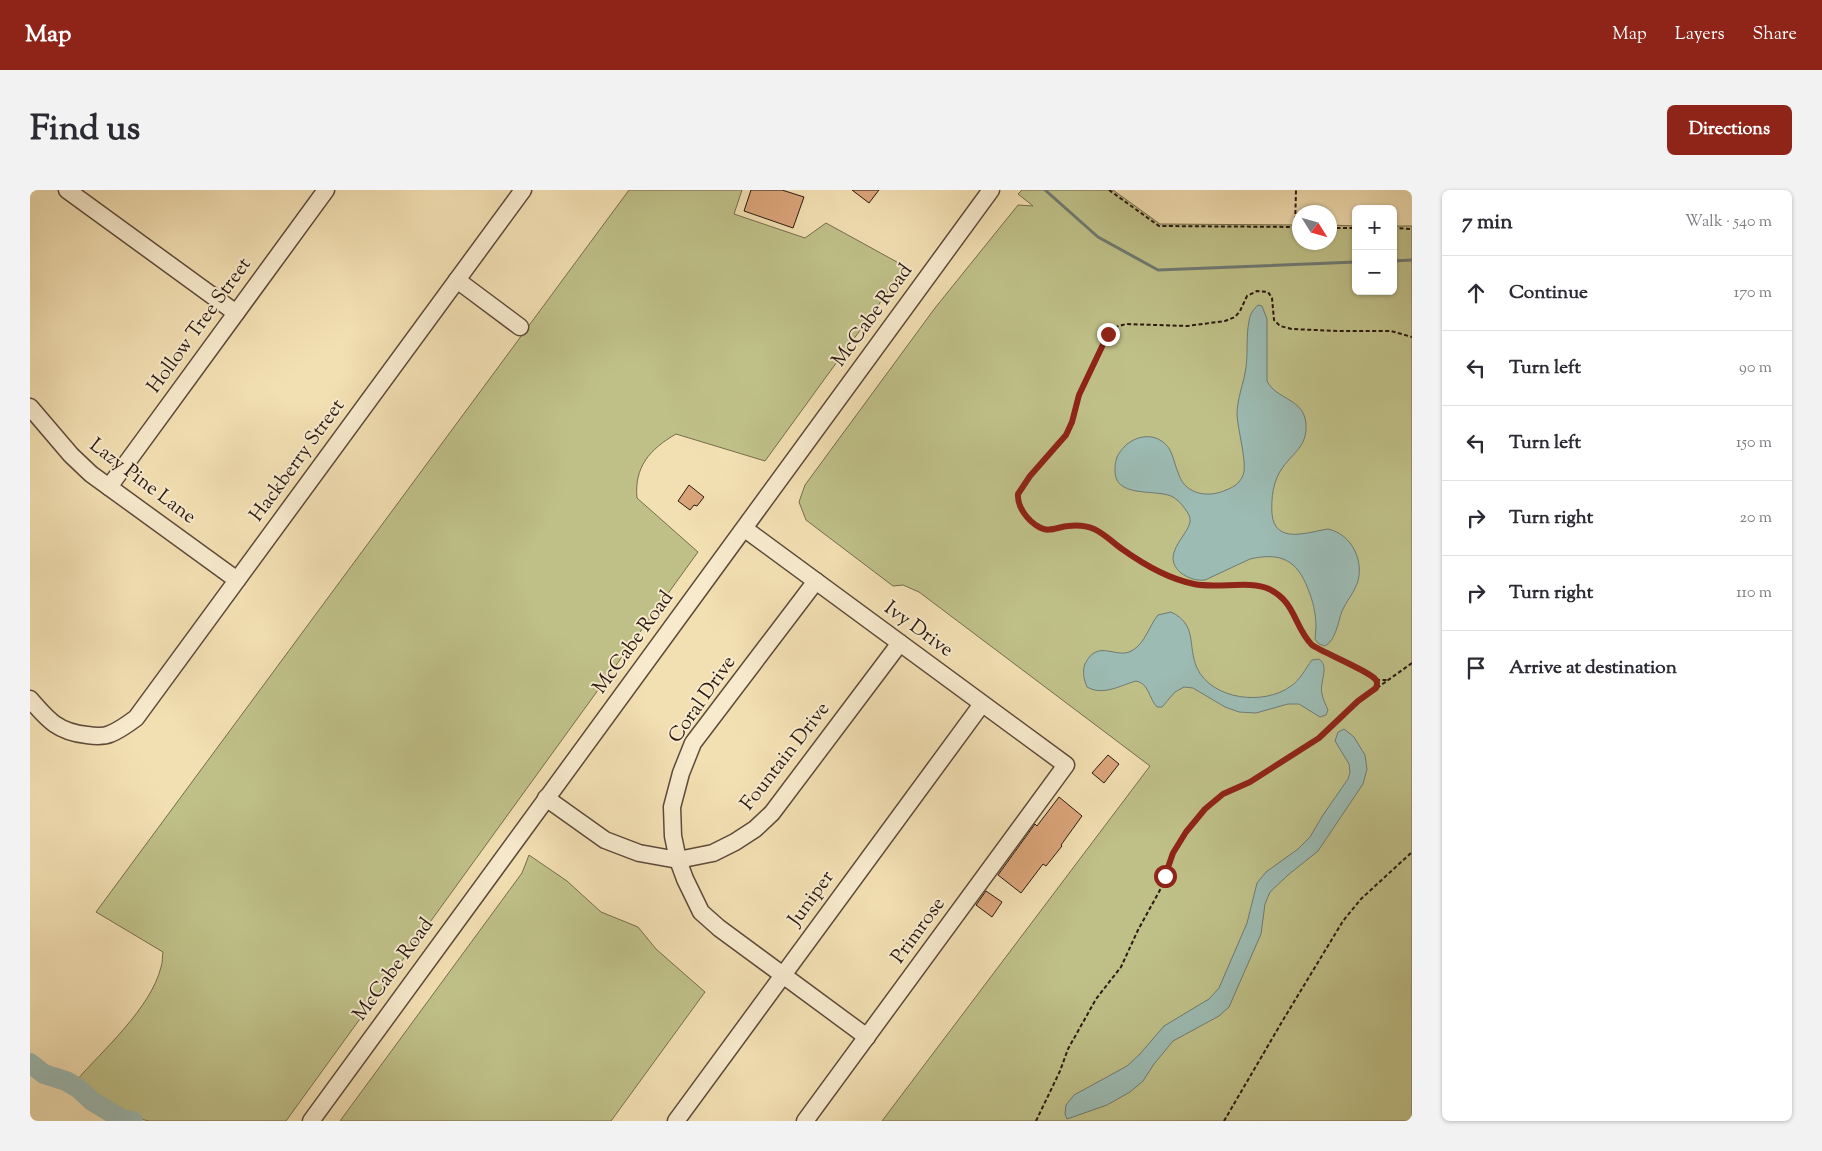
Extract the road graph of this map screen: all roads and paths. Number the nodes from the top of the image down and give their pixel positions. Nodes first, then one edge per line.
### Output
1 (67, 190) edge
2 (326, 190) edge
3 (523, 190) edge
4 (991, 190) edge
5 (1109, 190) edge
6 (1296, 190) edge
7 (1296, 205) edge
8 (1292, 227) edge
9 (1337, 228) edge
10 (1352, 228) edge
11 (1397, 228) edge
12 (1412, 229) edge
13 (458, 280) junction
14 (236, 313) junction
15 (520, 327) dead end
16 (1412, 337) edge
17 (30, 407) edge
18 (109, 486) junction
19 (745, 529) junction
20 (238, 580) junction
21 (816, 581) junction
22 (900, 643) junction
23 (1412, 663) edge
24 (1374, 679) junction
25 (1391, 680) junction
26 (1374, 690) junction
27 (30, 699) edge
28 (982, 704) junction
29 (1066, 765) joint
30 (546, 798) junction
31 (1412, 852) edge
32 (678, 860) junction
33 (783, 974) junction
34 (867, 1037) junction
35 (310, 1121) edge
36 (676, 1121) edge
37 (805, 1121) edge
38 (1036, 1121) edge
39 (1224, 1121) edge

1 - 14 street
2 - 14 street, Hollow Tree Street
3 - 13 street, Hackberry Street
4 - 19 street, McCabe Road
5 - 8 path
6 - 7 path
9 - 10 path
11 - 12 path
13 - 15 street
13 - 20 street, Hackberry Street
14 - 18 street, Hollow Tree Street
16 - 24 path
17 - 18 street, Lazy Pine Lane
18 - 20 street, Lazy Pine Lane
19 - 21 street, Ivy Drive
19 - 30 street, McCabe Road
20 - 27 street, Hackberry Street
21 - 22 street, Ivy Drive
21 - 32 street, Coral Drive
22 - 28 street, Ivy Drive
22 - 32 street, Fountain Drive
23 - 25 path
24 - 25 path
24 - 26 path
25 - 26 path
26 - 38 path
28 - 29 street, Ivy Drive
28 - 33 street, Juniper
29 - 34 street, Primrose
30 - 32 street
30 - 35 street, McCabe Road
31 - 39 path
32 - 33 street, Coral Drive
33 - 34 street, Coral Drive
33 - 36 street, Juniper
34 - 37 street, Primrose

